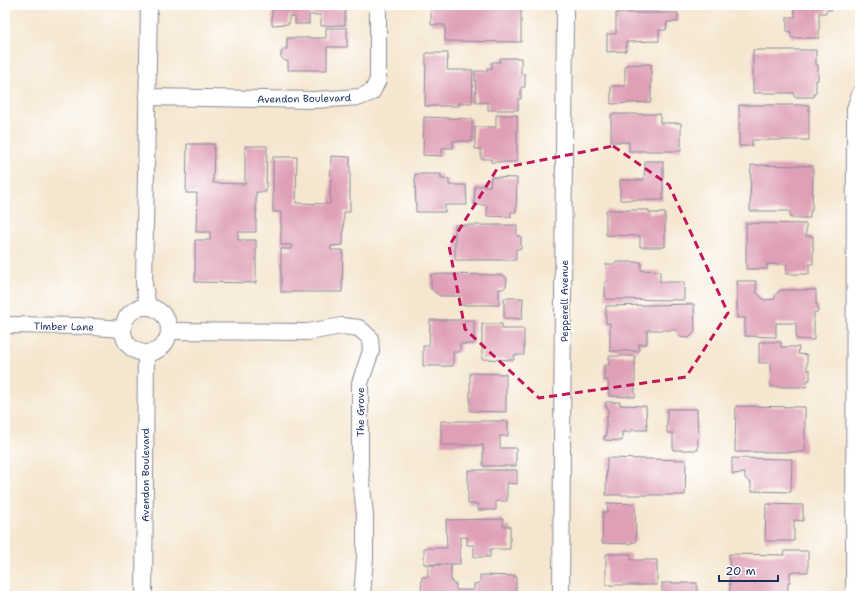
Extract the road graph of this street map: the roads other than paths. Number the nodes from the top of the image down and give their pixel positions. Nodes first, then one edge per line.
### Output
1 (149, 5) edge
2 (378, 5) edge
3 (565, 5) edge
4 (860, 94) edge
5 (147, 97) junction
6 (148, 308) junction
7 (5, 325) edge
8 (123, 329) junction
9 (169, 331) junction
10 (146, 354) junction
11 (144, 596) edge
12 (362, 596) edge
13 (561, 596) edge
14 (854, 596) edge

1 - 5 street
2 - 5 street, Avendon Boulevard
3 - 13 street, Pepperell Avenue
4 - 14 street
5 - 6 street
6 - 8 street
6 - 9 street
7 - 8 street, Timber Lane
8 - 10 street
9 - 10 street
9 - 12 street, The Grove
10 - 11 street, Avendon Boulevard

